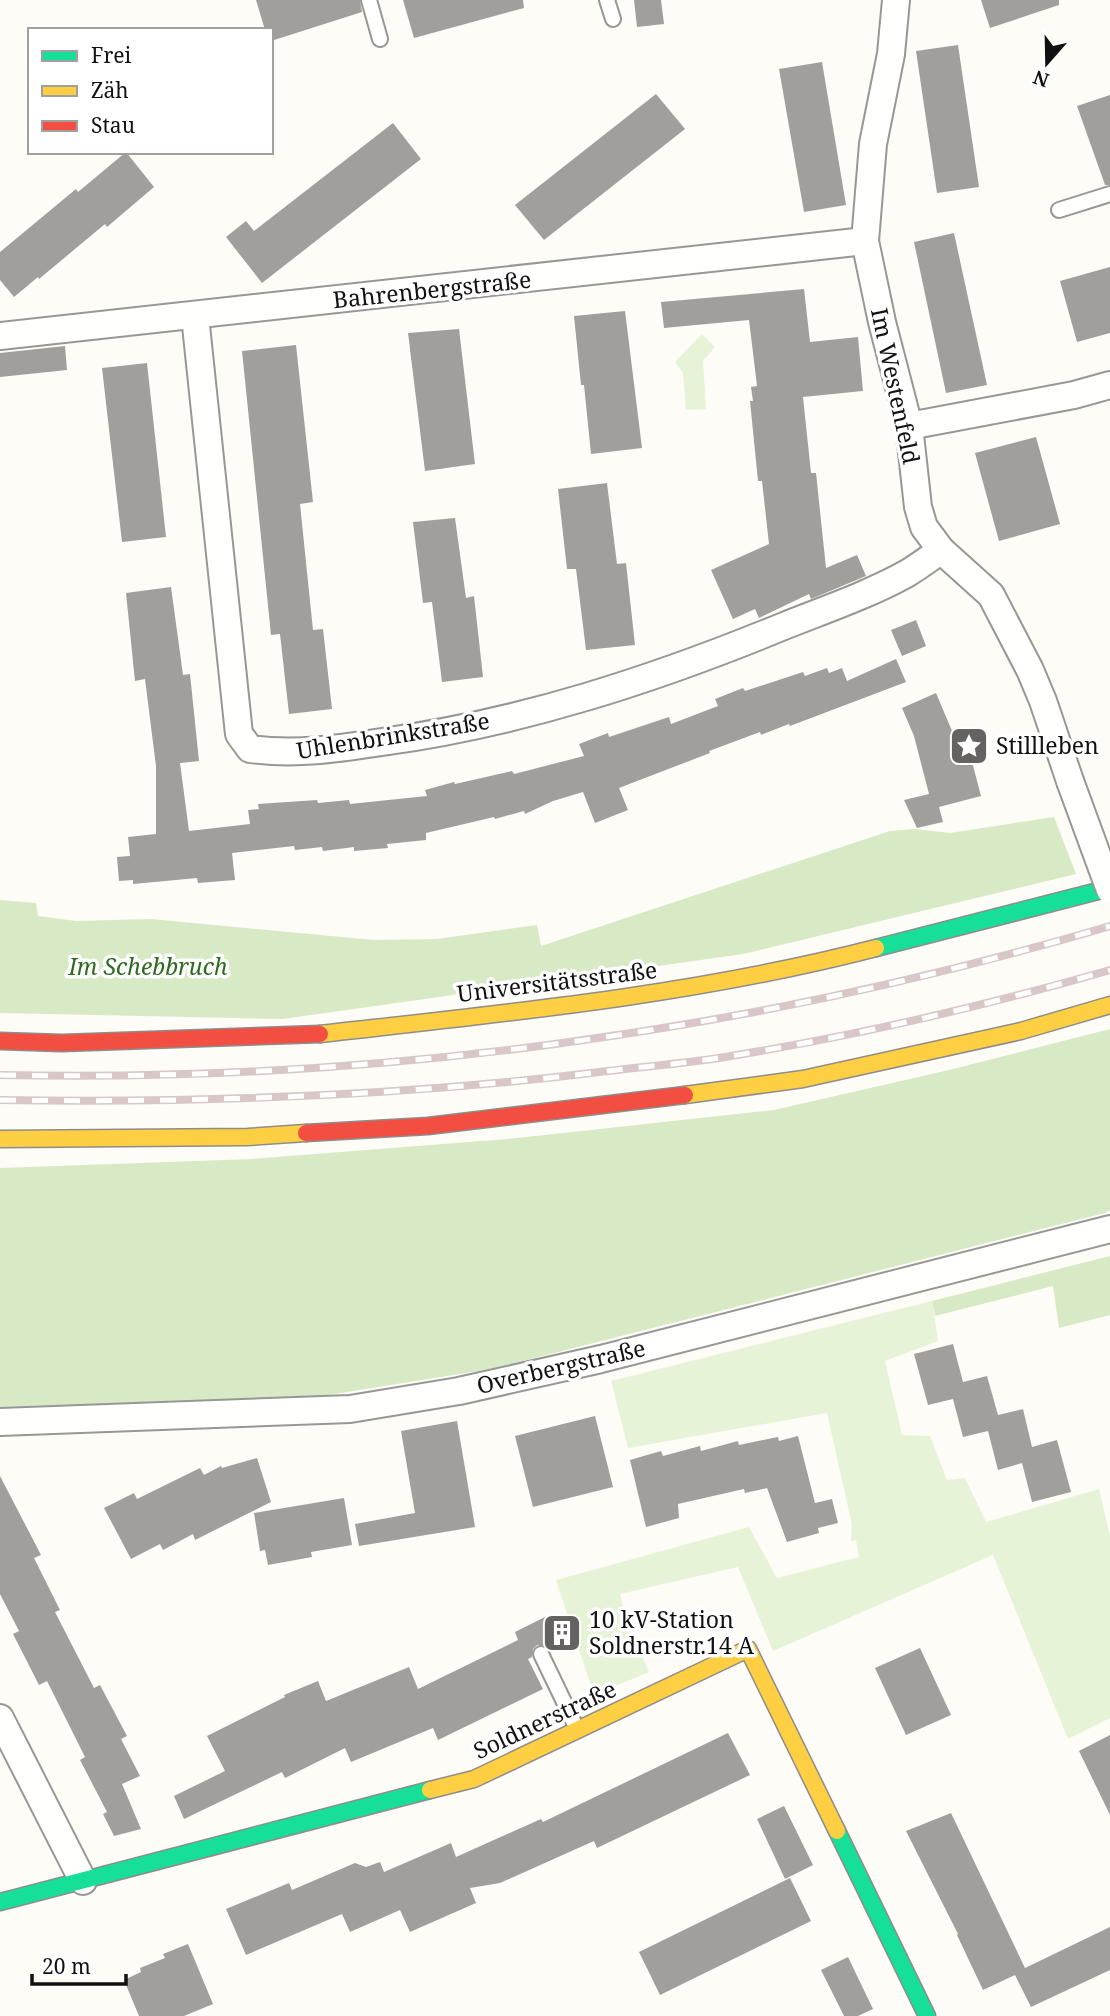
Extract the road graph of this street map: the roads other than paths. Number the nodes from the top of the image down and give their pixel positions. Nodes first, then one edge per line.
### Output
1 (369, 0) edge
2 (607, 0) edge
3 (896, 0) edge
4 (613, 19) dead end
5 (380, 39) dead end
6 (1110, 194) edge
7 (1059, 210) dead end
8 (865, 242) junction
9 (195, 316) junction
10 (0, 336) edge
11 (1110, 385) edge
12 (909, 426) junction
13 (941, 550) junction
14 (1110, 889) edge
15 (1110, 1004) edge
16 (0, 1041) edge
17 (0, 1139) edge
18 (1110, 1229) edge
19 (0, 1422) edge
20 (541, 1654) dead end
21 (0, 1718) edge
22 (577, 1731) junction
23 (83, 1881) junction
24 (0, 1902) edge
25 (927, 2016) edge

1 - 5 lane
2 - 4 lane
3 - 8 street, Im Westenfeld
6 - 7 lane
8 - 9 street, Bahrenbergstraße
8 - 12 street, Im Westenfeld
9 - 10 street, Bahrenbergstraße
9 - 13 street, Uhlenbrinkstraße
11 - 12 street
12 - 13 street, Im Westenfeld
13 - 14 street, Im Westenfeld, bridge
14 - 16 main road, Universitätsstraße
15 - 17 main road
18 - 19 street, Overbergstraße
20 - 22 lane
21 - 23 street
22 - 23 main road, Soldnerstraße
22 - 25 main road, Soldnerstraße
23 - 24 main road, Soldnerstraße

